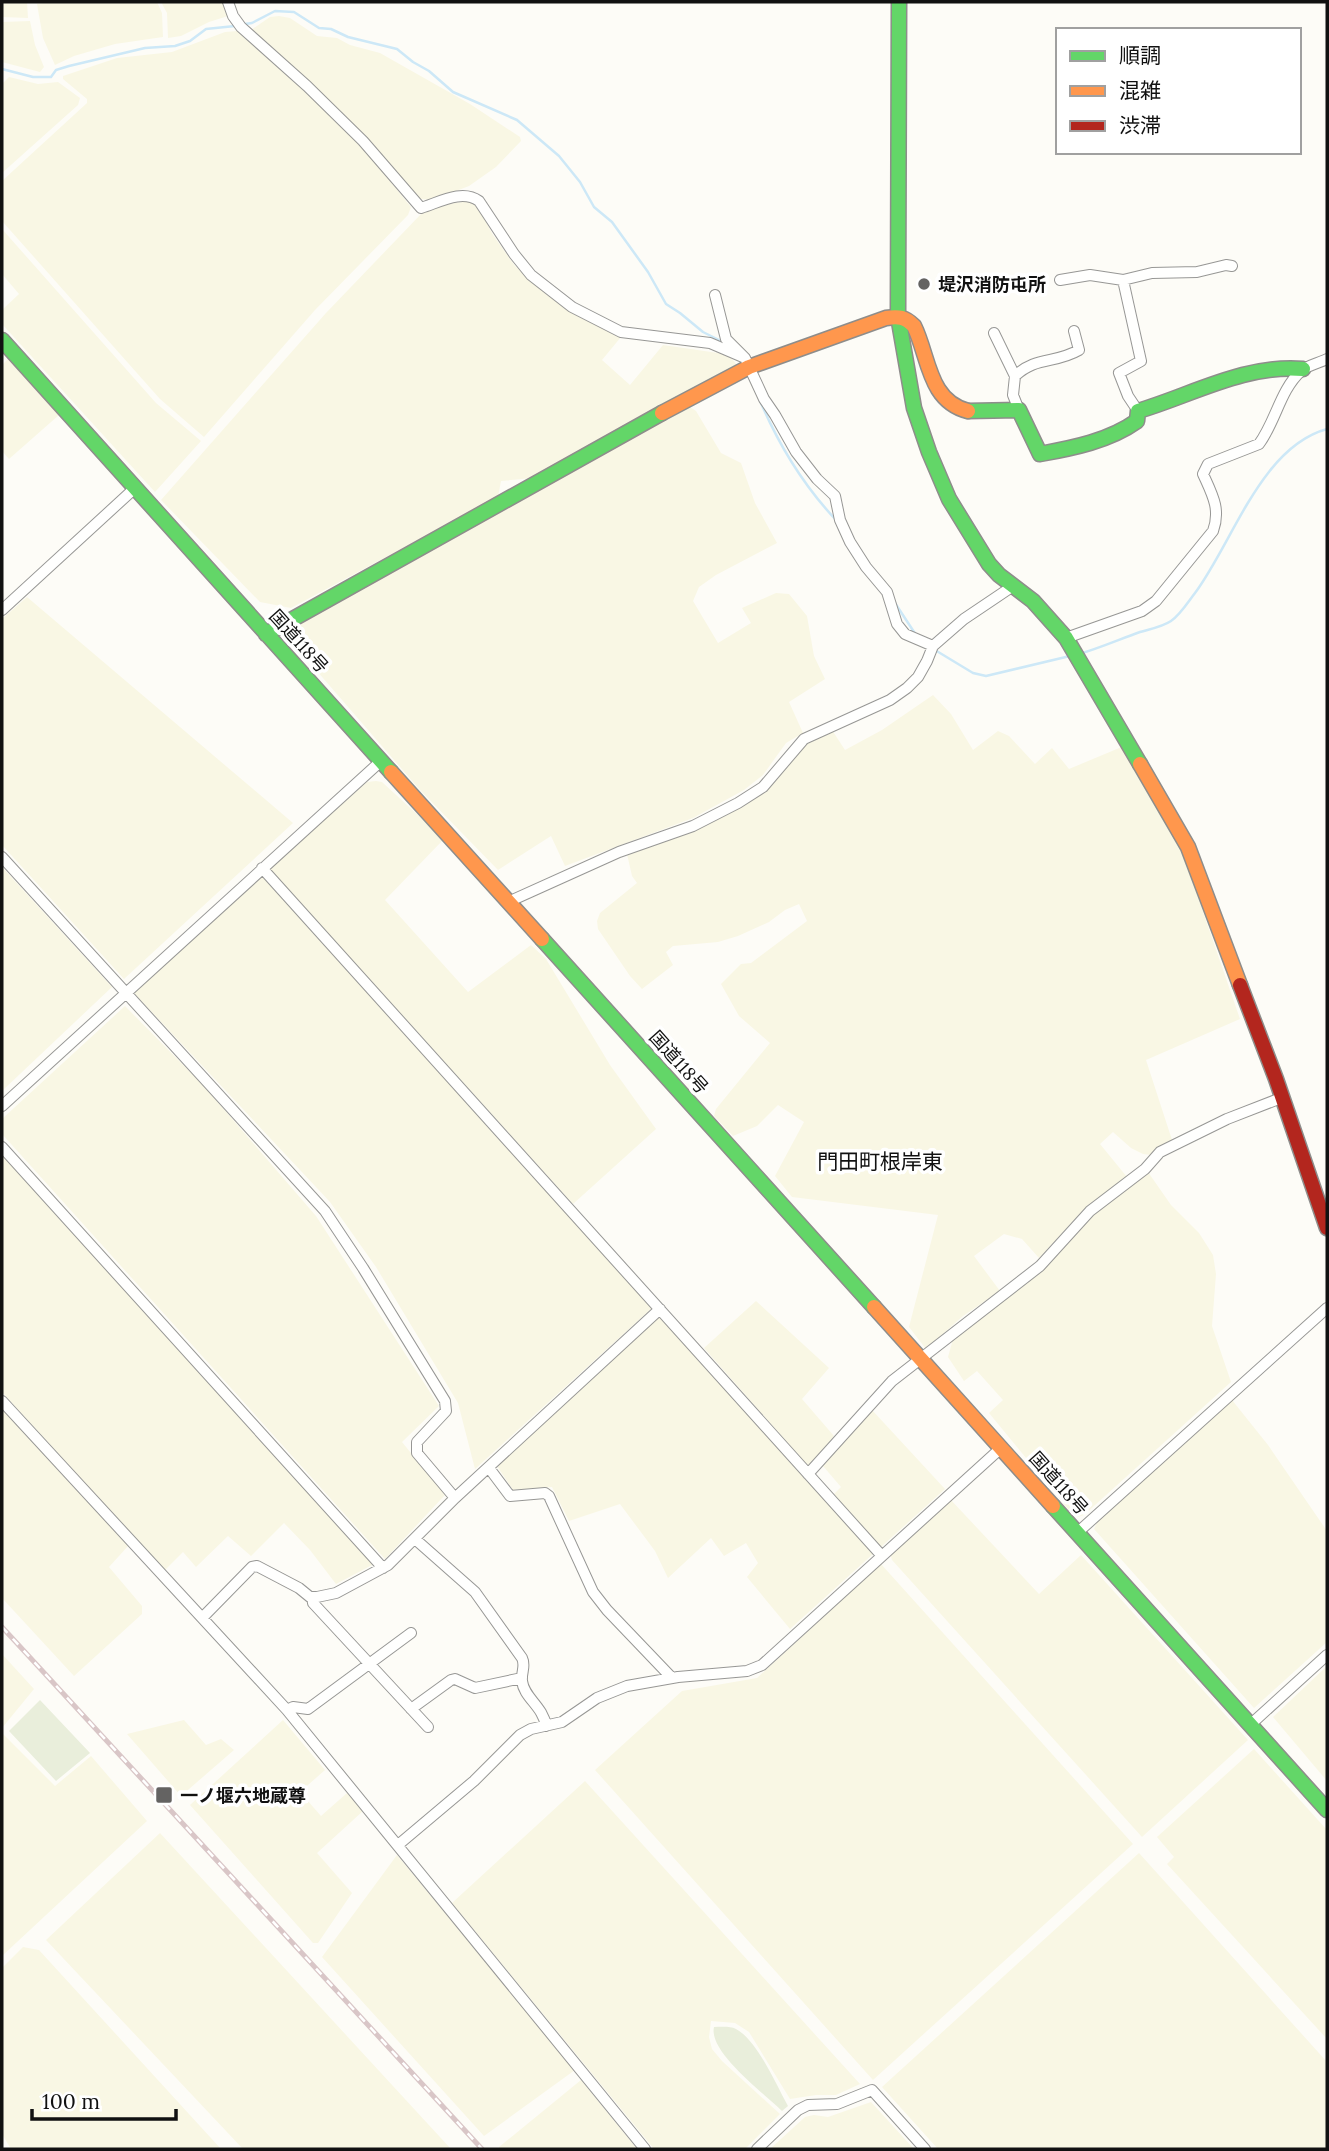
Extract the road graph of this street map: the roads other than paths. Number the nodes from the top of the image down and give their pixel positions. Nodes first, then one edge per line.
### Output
1 (228, 2) edge
2 (899, 2) edge
3 (1232, 266) dead end
4 (1123, 280) junction
5 (1060, 281) dead end
6 (715, 295) dead end
7 (898, 316) junction
8 (1074, 331) dead end
9 (994, 333) dead end
10 (2, 340) edge
11 (1327, 359) edge
12 (747, 363) junction
13 (1303, 369) junction
14 (1015, 376) junction
15 (1019, 410) junction
16 (1138, 411) junction
17 (135, 488) junction
18 (1013, 586) junction
19 (2, 611) edge
20 (266, 634) junction
21 (1066, 638) junction
22 (933, 646) junction
23 (381, 761) junction
24 (2, 857) edge
25 (262, 868) junction
26 (508, 902) junction
27 (126, 992) junction
28 (1281, 1098) junction
29 (2, 1106) edge
30 (2, 1147) edge
31 (1327, 1228) edge
32 (1327, 1308) edge
33 (660, 1309) junction
34 (919, 1359) junction
35 (2, 1401) edge
36 (1001, 1448) junction
37 (489, 1468) junction
38 (808, 1474) junction
39 (455, 1498) junction
40 (1077, 1532) junction
41 (415, 1539) junction
42 (881, 1556) junction
43 (383, 1568) junction
44 (312, 1597) junction
45 (202, 1617) junction
46 (411, 1633) dead end
47 (1327, 1655) edge
48 (369, 1664) junction
49 (522, 1678) junction
50 (672, 1678) junction
51 (411, 1709) junction
52 (287, 1710) junction
53 (1250, 1725) junction
54 (546, 1726) junction
55 (428, 1727) dead end
56 (1327, 1810) edge
57 (398, 1845) junction
58 (645, 2149) edge
59 (757, 2149) edge
60 (925, 2149) edge

1 - 12 street
2 - 7 main road
3 - 4 street
4 - 5 street
4 - 16 street
6 - 12 street
7 - 12 main road
7 - 15 main road
7 - 18 main road
8 - 14 street
9 - 14 street
10 - 17 main road, 国道118号
11 - 13 street
12 - 20 main road
12 - 22 street
13 - 16 main road
13 - 21 street
14 - 15 street
15 - 16 main road
17 - 19 street
17 - 20 main road, 国道118号
18 - 21 main road
18 - 22 street
20 - 23 main road, 国道118号
21 - 28 main road
22 - 26 street
23 - 25 street
23 - 26 main road, 国道118号
24 - 27 street
25 - 27 street
25 - 33 street
26 - 34 main road, 国道118号
27 - 29 street
27 - 39 street
28 - 31 main road
28 - 34 street
30 - 43 street
32 - 40 street
33 - 37 street
33 - 38 street
34 - 36 main road, 国道118号
34 - 38 street
35 - 45 street
36 - 40 main road, 国道118号
36 - 42 street
37 - 39 street
37 - 50 street
38 - 42 street
39 - 41 street
40 - 53 main road, 国道118号
41 - 43 street
41 - 49 street
42 - 50 street
43 - 44 street
44 - 45 street
44 - 48 street
45 - 52 street
46 - 48 street
47 - 53 street
48 - 51 street
48 - 52 street
49 - 51 street
49 - 54 street
50 - 54 street
51 - 55 street
52 - 57 street
53 - 56 main road, 国道118号
54 - 57 street
57 - 58 street
59 - 60 street

